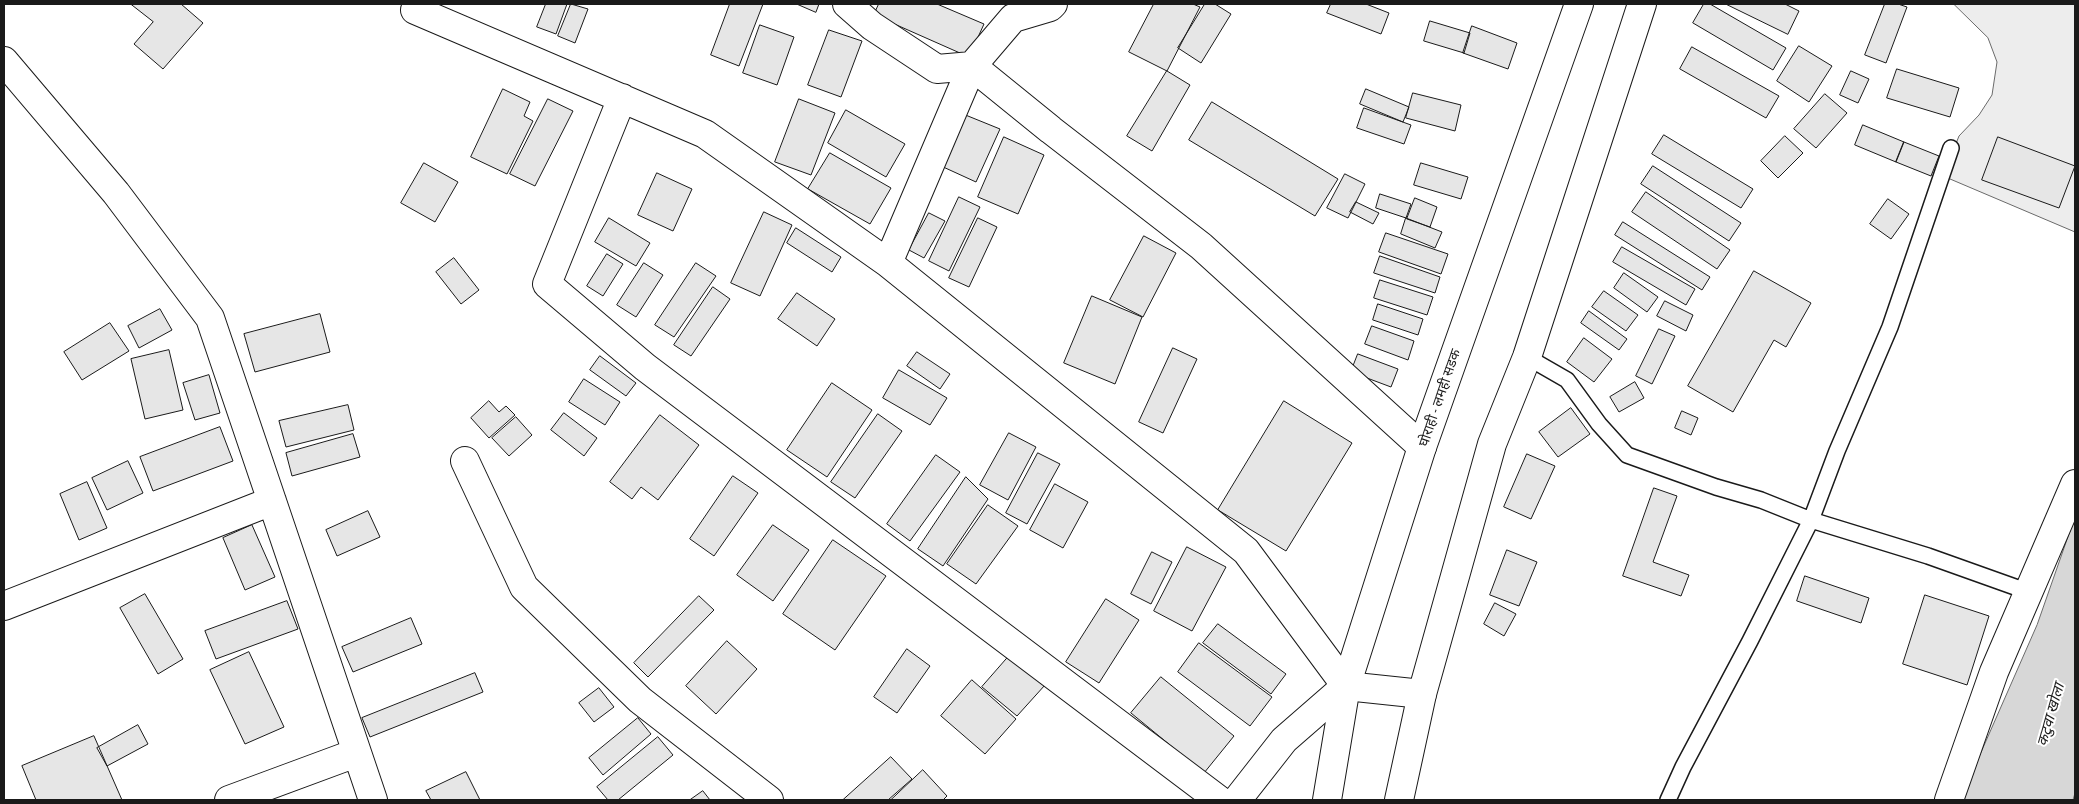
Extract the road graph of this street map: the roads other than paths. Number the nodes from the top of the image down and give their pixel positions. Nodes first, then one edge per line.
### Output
1 (847, 4) edge
2 (1053, 4) edge
3 (1642, 4) edge
4 (1574, 5) edge
5 (415, 10) dead end
6 (4, 61) edge
7 (972, 66) junction
8 (622, 98) junction
9 (1951, 148) dead end
10 (888, 263) junction
11 (1526, 357) junction
12 (1422, 447) junction
13 (464, 461) dead end
14 (2075, 484) edge
15 (272, 501) junction
16 (1811, 520) junction
17 (2029, 592) junction
18 (4, 606) edge
19 (1346, 686) junction
20 (1422, 694) junction
21 (356, 753) junction
22 (228, 800) edge
23 (374, 800) edge
24 (769, 800) edge
25 (1220, 800) edge
26 (1237, 800) edge
27 (1327, 800) edge
28 (1399, 800) edge
29 (1668, 800) edge
30 (1949, 800) edge

1 - 7 street
2 - 7 street
3 - 11 street
4 - 12 street, घोराही - लमही सडक
5 - 8 street
6 - 15 street
7 - 10 street
7 - 12 street
8 - 10 street
8 - 25 street
9 - 16 lane
10 - 19 street
11 - 16 lane
11 - 20 street
12 - 19 street, घोराही - लमही सडक
13 - 24 street
14 - 17 street
15 - 18 street
15 - 21 street
16 - 17 lane
16 - 29 lane
17 - 30 street
19 - 20 street
19 - 26 street
19 - 27 street, घोराही - लमही सडक
20 - 28 street
21 - 22 street
21 - 23 street

